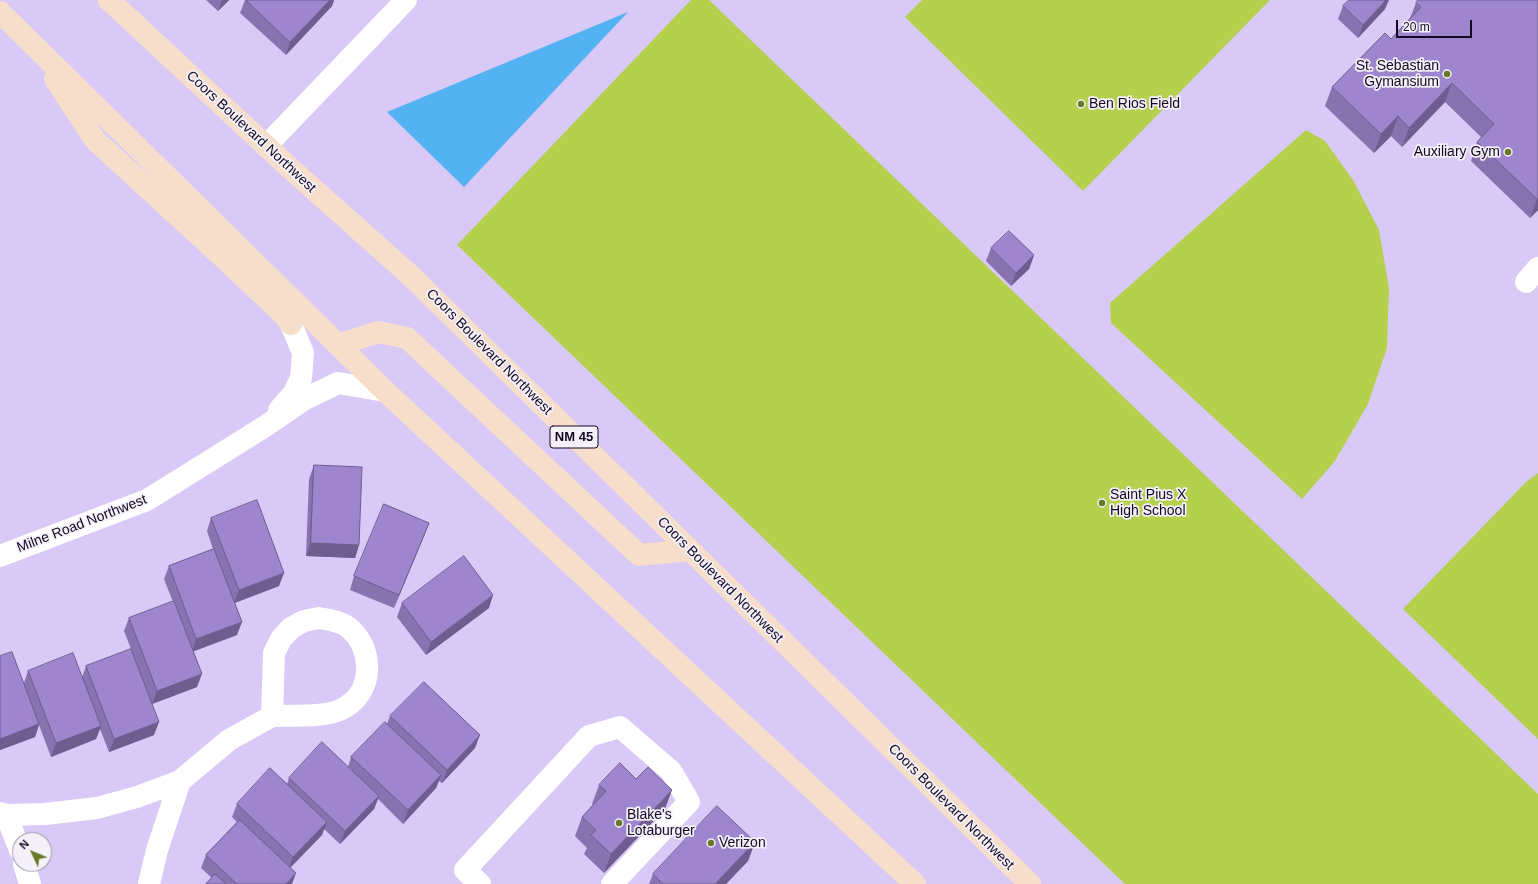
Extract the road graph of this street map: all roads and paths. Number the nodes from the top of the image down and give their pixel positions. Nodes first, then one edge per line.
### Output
1 (109, 0) edge
2 (406, 0) edge
3 (0, 12) edge
4 (32, 43) junction
5 (266, 146) junction
6 (291, 324) joint
7 (338, 345) junction
8 (385, 391) junction
9 (264, 427) junction
10 (690, 550) junction
11 (0, 556) edge
12 (272, 716) junction
13 (180, 781) junction
14 (3, 814) edge
15 (12, 833) edge
16 (26, 872) edge
17 (466, 879) edge
18 (30, 884) edge
19 (149, 884) edge
20 (612, 884) edge
21 (914, 884) edge
22 (1030, 884) edge

1 - 5 main road, Coors Boulevard Northwest / NM 45
2 - 5 street
3 - 4 main road
4 - 6 main road
4 - 7 main road
5 - 10 main road, Coors Boulevard Northwest / NM 45
6 - 9 street, Milne Road Northwest
7 - 8 main road
7 - 10 main road
8 - 9 street, Milne Road Northwest
8 - 21 main road
9 - 11 street, Milne Road Northwest
10 - 22 main road, Coors Boulevard Northwest / NM 45
12 - 12 street
12 - 13 street
13 - 14 street
13 - 19 street
14 - 15 street
16 - 18 street
17 - 20 street

